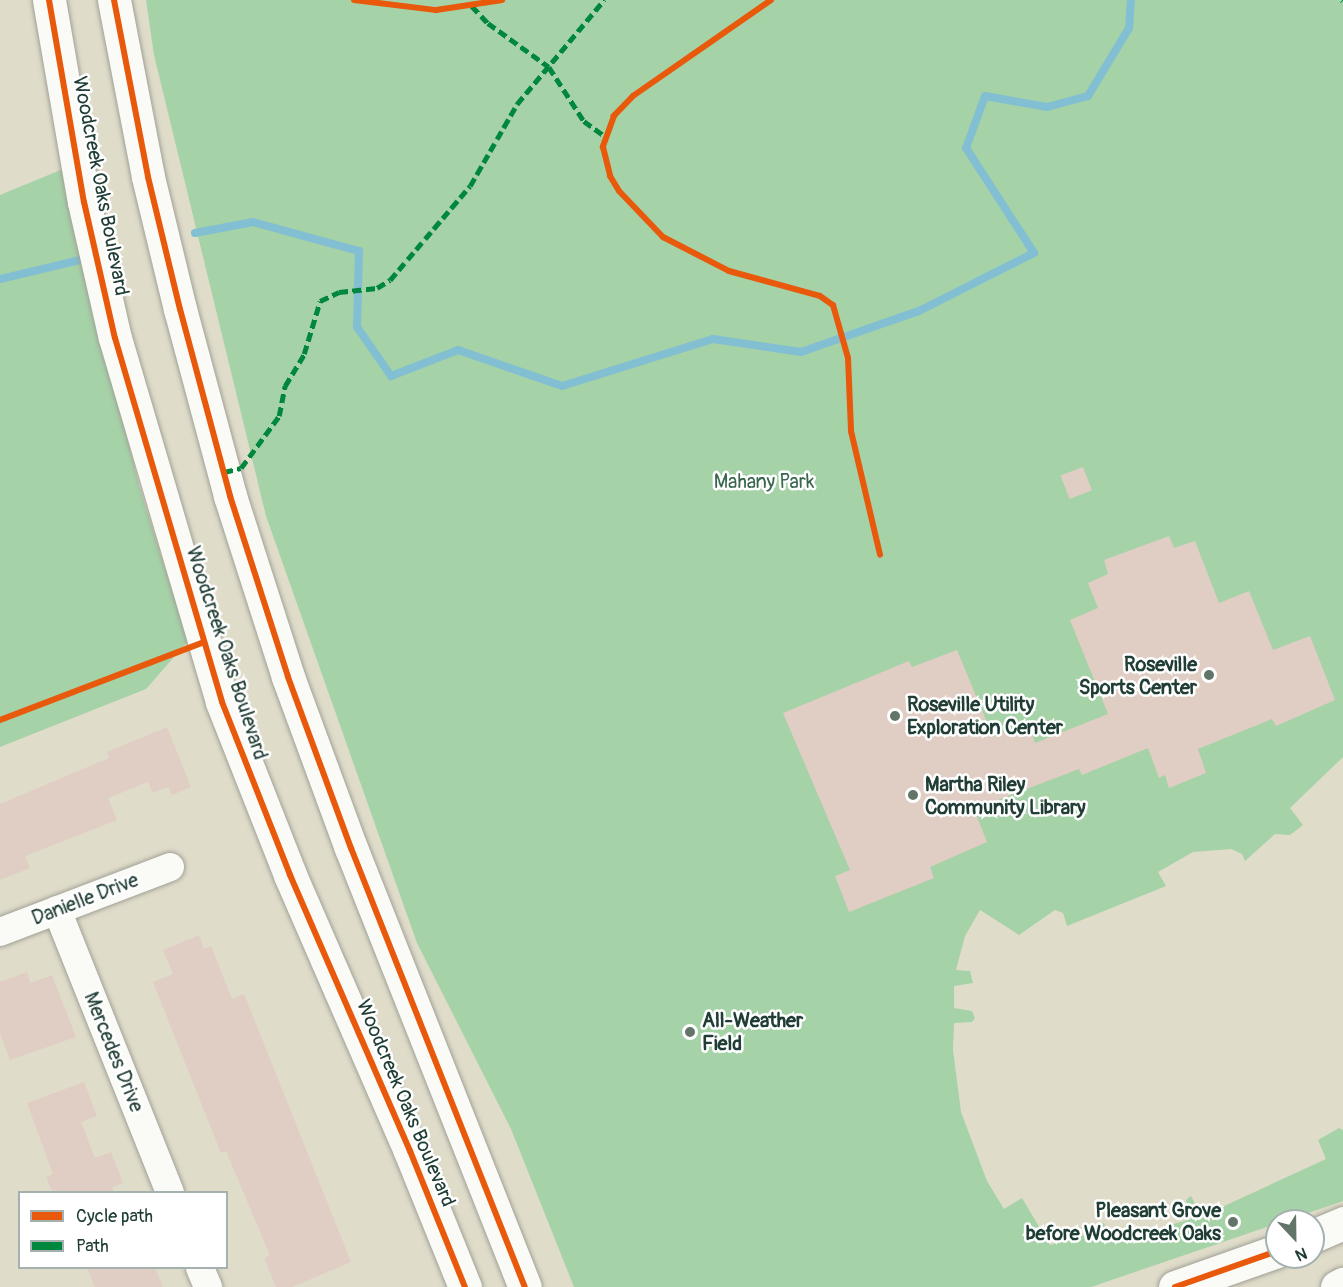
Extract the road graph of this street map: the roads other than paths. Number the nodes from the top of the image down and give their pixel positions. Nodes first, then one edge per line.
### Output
1 (49, 0) edge
2 (114, 0) edge
3 (170, 867) dead end
4 (57, 910) junction
5 (0, 932) edge
6 (171, 1191) edge
7 (1265, 1255) edge
8 (200, 1269) edge
9 (1265, 1269) edge
10 (1343, 1284) edge
11 (208, 1287) edge
12 (465, 1287) edge
13 (525, 1287) edge
14 (1175, 1287) edge
15 (1233, 1287) edge
16 (1337, 1287) edge

1 - 12 main road, Woodcreek Oaks Boulevard
2 - 13 main road, Woodcreek Oaks Boulevard
3 - 4 street, Danielle Drive
4 - 5 street, Danielle Drive
4 - 6 street, Mercedes Drive
7 - 14 main road
8 - 11 street
9 - 15 main road
10 - 16 main road

